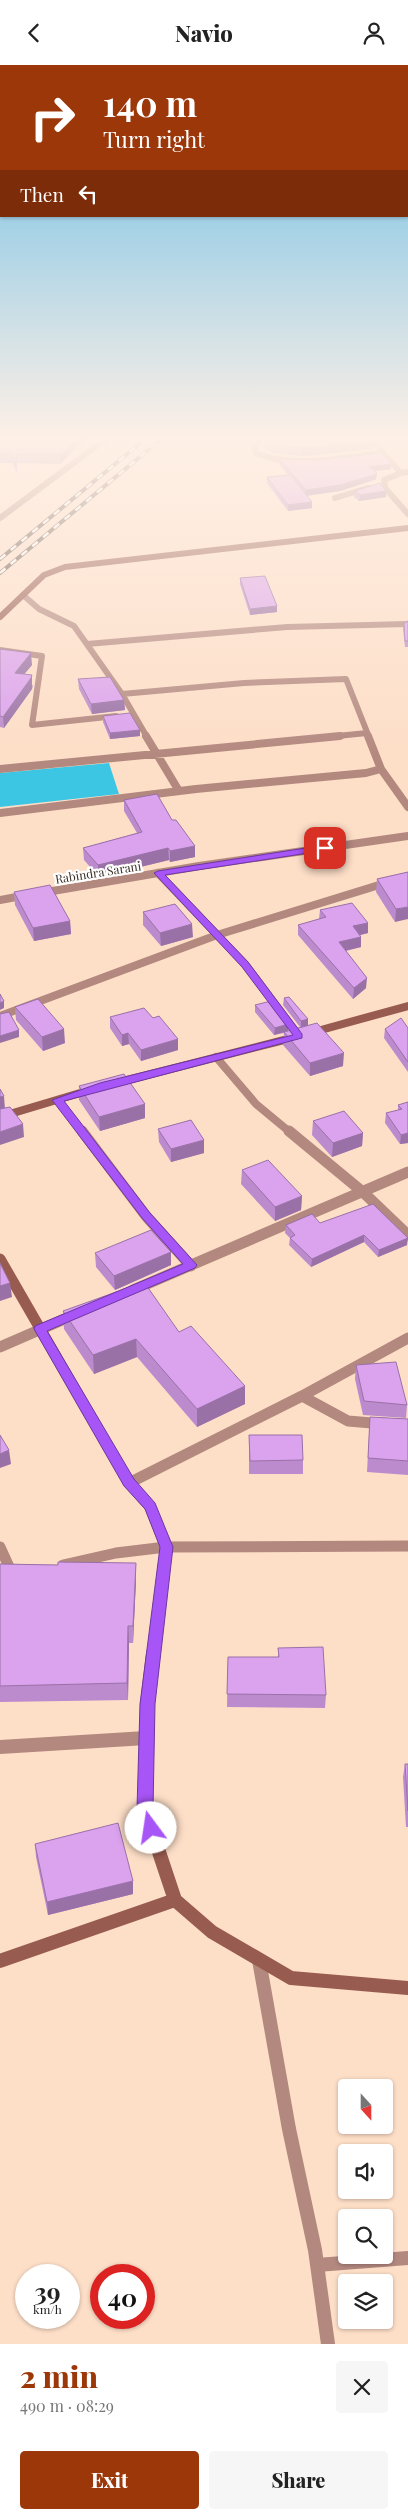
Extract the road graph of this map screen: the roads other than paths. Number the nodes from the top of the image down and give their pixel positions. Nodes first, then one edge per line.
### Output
1 (282, 542) edge
2 (23, 595) junction
3 (0, 617) edge
4 (408, 624) edge
5 (87, 643) junction
6 (0, 650) edge
7 (122, 694) junction
8 (134, 714) junction
9 (367, 733) junction
10 (157, 753) junction
11 (0, 769) edge
12 (381, 769) junction
13 (179, 791) junction
14 (408, 807) edge
15 (0, 813) edge
16 (408, 836) edge
17 (158, 873) junction
18 (408, 876) edge
19 (0, 900) edge
20 (217, 935) junction
21 (408, 1006) edge
22 (0, 1016) edge
23 (299, 1036) junction
24 (216, 1057) junction
25 (58, 1100) junction
26 (0, 1117) edge
27 (408, 1172) edge
28 (364, 1193) junction
29 (408, 1235) edge
30 (0, 1259) edge
31 (191, 1265) junction
32 (126, 1293) edge
33 (83, 1311) edge
34 (40, 1329) junction
35 (408, 1338) edge
36 (0, 1347) edge
37 (302, 1396) junction
38 (408, 1426) edge
39 (129, 1483) junction
40 (408, 1545) edge
41 (0, 1547) edge
42 (166, 1547) junction
43 (48, 1566) edge
44 (10, 1569) edge
45 (146, 1738) junction
46 (0, 1747) edge
47 (175, 1900) junction
48 (259, 1960) junction
49 (0, 1961) edge
50 (408, 1988) edge
51 (408, 2258) edge
52 (316, 2265) junction
53 (328, 2344) edge

1 - 2 street
2 - 3 street
2 - 5 street
4 - 5 street
5 - 7 street
6 - 8 street
7 - 8 street
7 - 9 street
8 - 10 street
9 - 10 street
9 - 12 street
10 - 11 street
10 - 13 street
12 - 13 street
12 - 14 street
13 - 15 street
16 - 17 street, Rabindra Sarani
17 - 19 street, Rabindra Sarani
17 - 20 street
18 - 20 street
20 - 22 street
20 - 23 street
21 - 23 street
23 - 24 street
24 - 25 street
24 - 28 street
25 - 26 street
25 - 31 street
27 - 28 street
28 - 29 street
28 - 31 street
30 - 34 street
31 - 32 street
33 - 34 street
34 - 36 street
34 - 39 street
35 - 37 street
37 - 38 street
37 - 39 street
39 - 42 street
40 - 42 street
41 - 44 street
42 - 43 street
42 - 45 street
45 - 46 street
45 - 47 street
47 - 48 street
47 - 49 street
48 - 50 street
48 - 52 street
51 - 52 street
52 - 53 street

